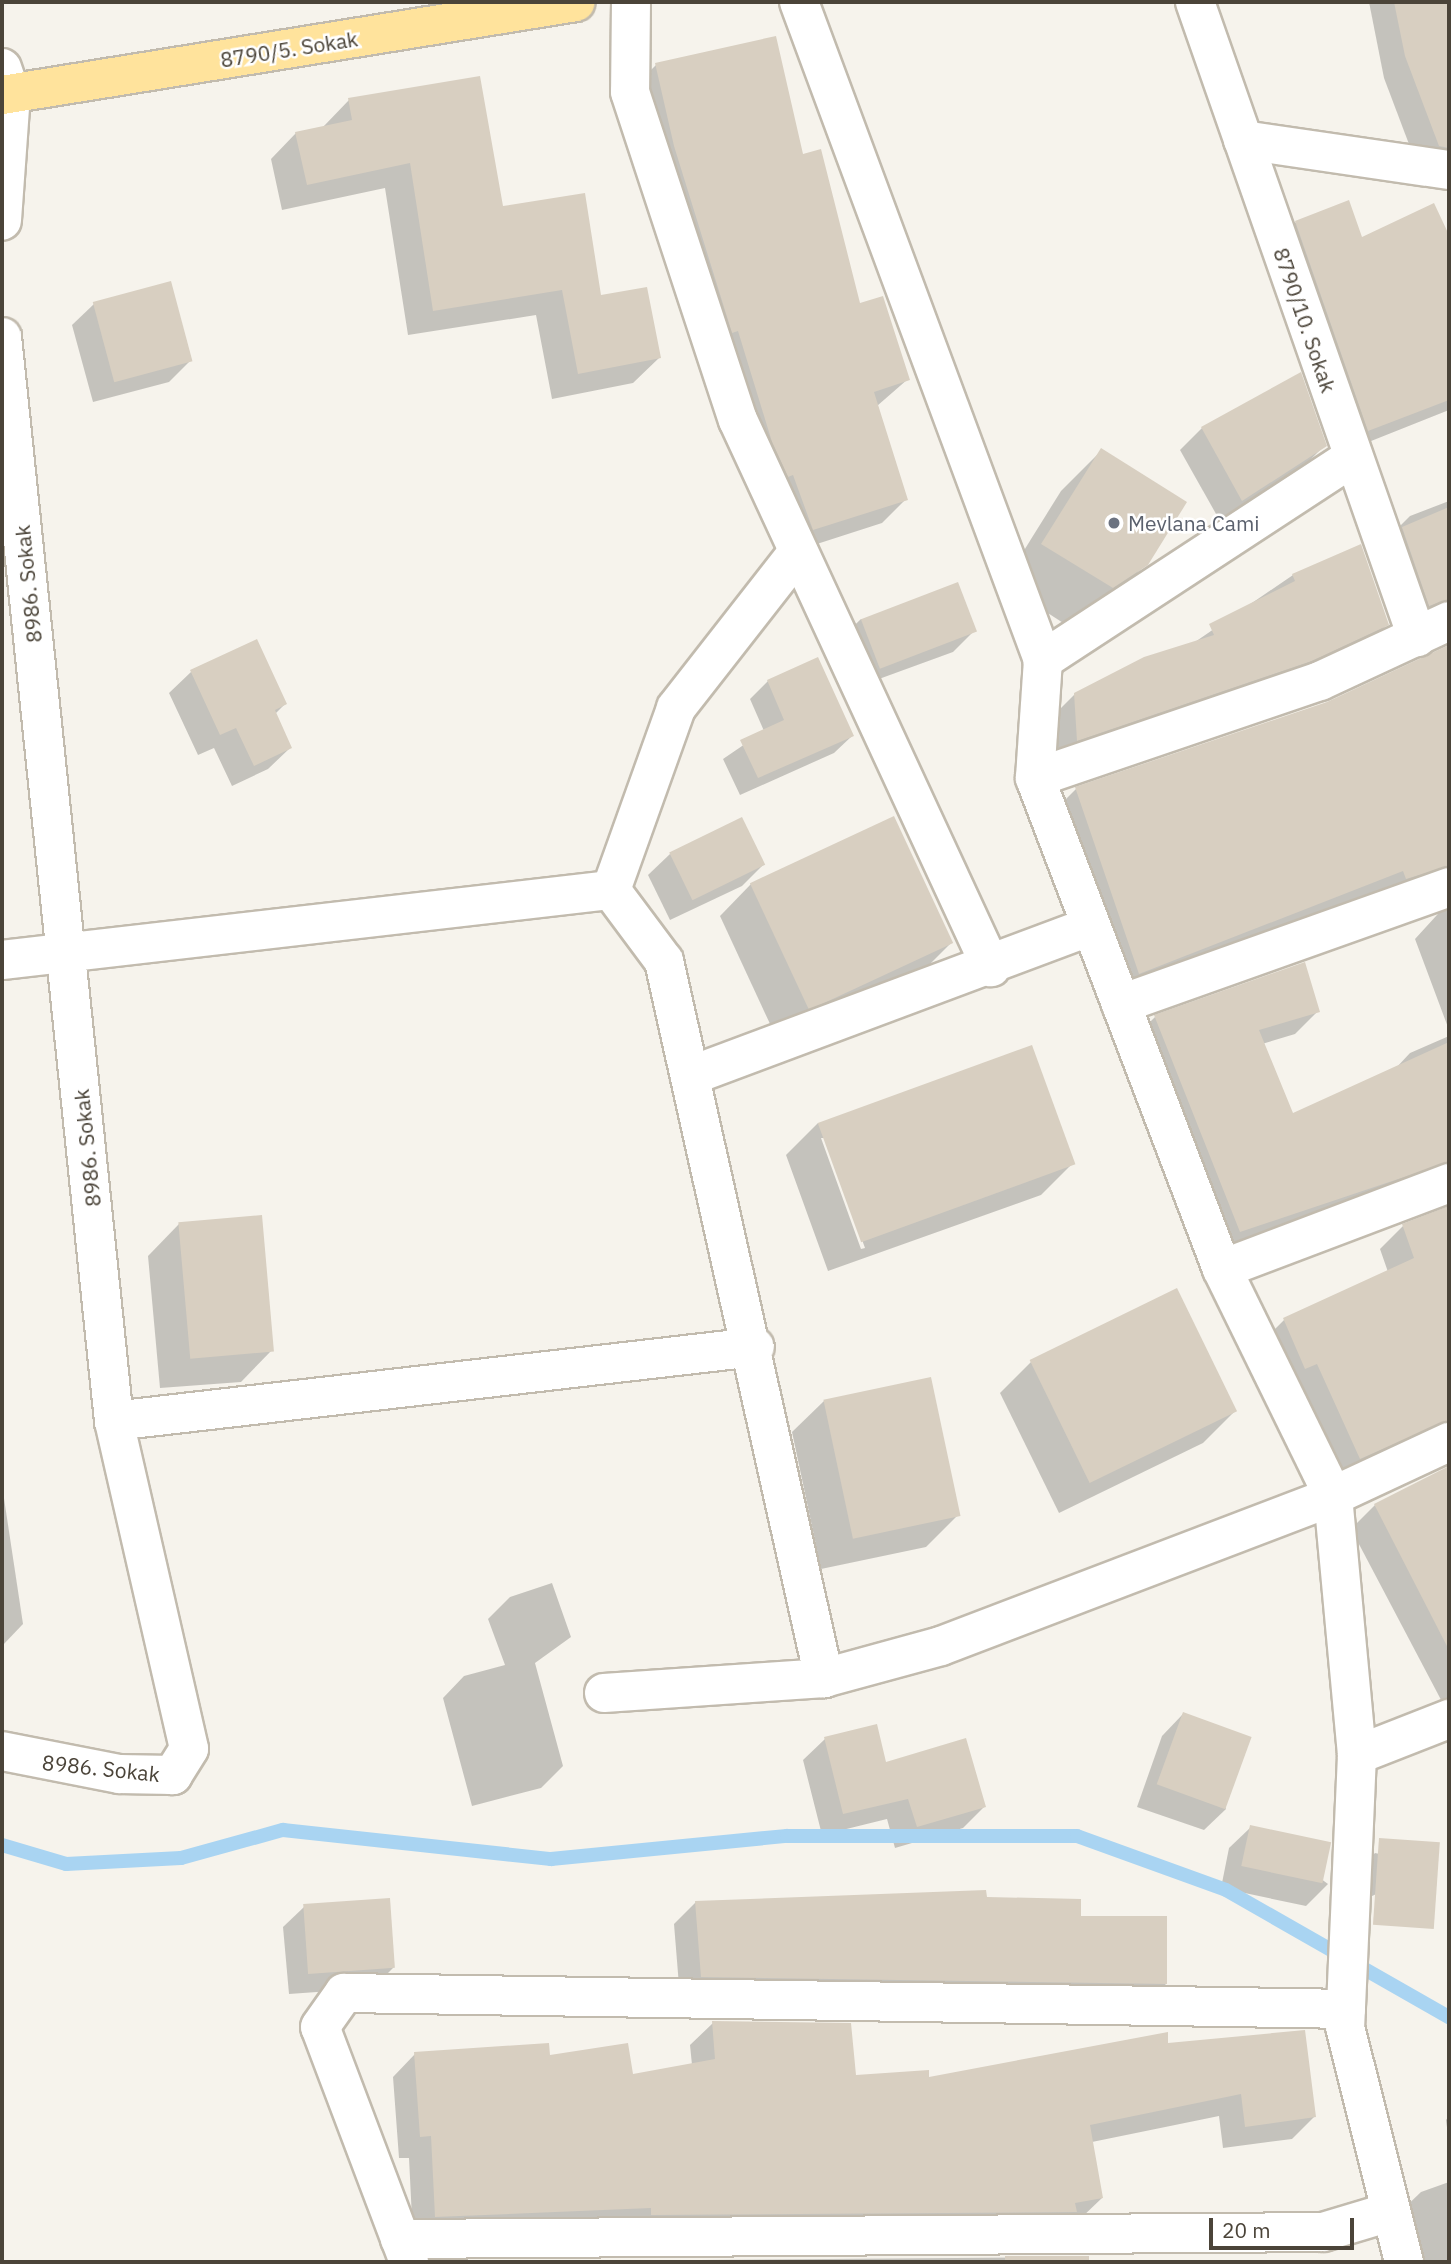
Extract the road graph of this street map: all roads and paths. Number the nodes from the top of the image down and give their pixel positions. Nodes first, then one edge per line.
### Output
1 (576, 2) edge
2 (631, 2) edge
3 (799, 2) edge
4 (1195, 2) edge
5 (5, 86) edge
6 (1244, 140) junction
7 (1449, 170) edge
8 (2, 221) edge
9 (2, 337) edge
10 (1353, 457) junction
11 (799, 552) junction
12 (1433, 629) edge
13 (1043, 660) junction
14 (1034, 778) junction
15 (1449, 887) edge
16 (611, 890) junction
17 (1091, 926) junction
18 (67, 952) junction
19 (2, 960) edge
20 (991, 967) junction
21 (1121, 1004) junction
22 (690, 1076) junction
23 (1449, 1183) edge
24 (1222, 1269) junction
25 (755, 1347) junction
26 (114, 1421) junction
27 (1449, 1442) edge
28 (1333, 1496) junction
29 (824, 1678) junction
30 (604, 1693) dead end
31 (1449, 1720) edge
32 (2, 1751) edge
33 (1357, 1755) junction
34 (1346, 1999) junction
35 (1390, 2212) junction
36 (967, 2248) edge
37 (405, 2251) edge
38 (1404, 2262) edge

1 - 5 main road, 8790/5. Sokak
2 - 11 street
3 - 13 street
4 - 6 street, 8790/10. Sokak
5 - 8 street
6 - 7 street
6 - 10 street, 8790/10. Sokak
9 - 18 street, 8986. Sokak
10 - 12 street, 8790/10. Sokak
10 - 13 street
11 - 16 street
11 - 20 street
12 - 14 street
13 - 14 street
14 - 17 street
15 - 21 street
16 - 18 street
16 - 22 street
17 - 20 street
17 - 21 street
18 - 19 street
18 - 26 street, 8986. Sokak
20 - 22 street
21 - 24 street
22 - 25 street
23 - 24 street
24 - 28 street
25 - 26 street
25 - 29 street
26 - 32 street, 8986. Sokak
27 - 28 street
28 - 29 street
28 - 33 street
29 - 30 street
31 - 33 street
33 - 34 street
34 - 35 street
34 - 37 street
35 - 36 street
35 - 38 street
36 - 37 street

